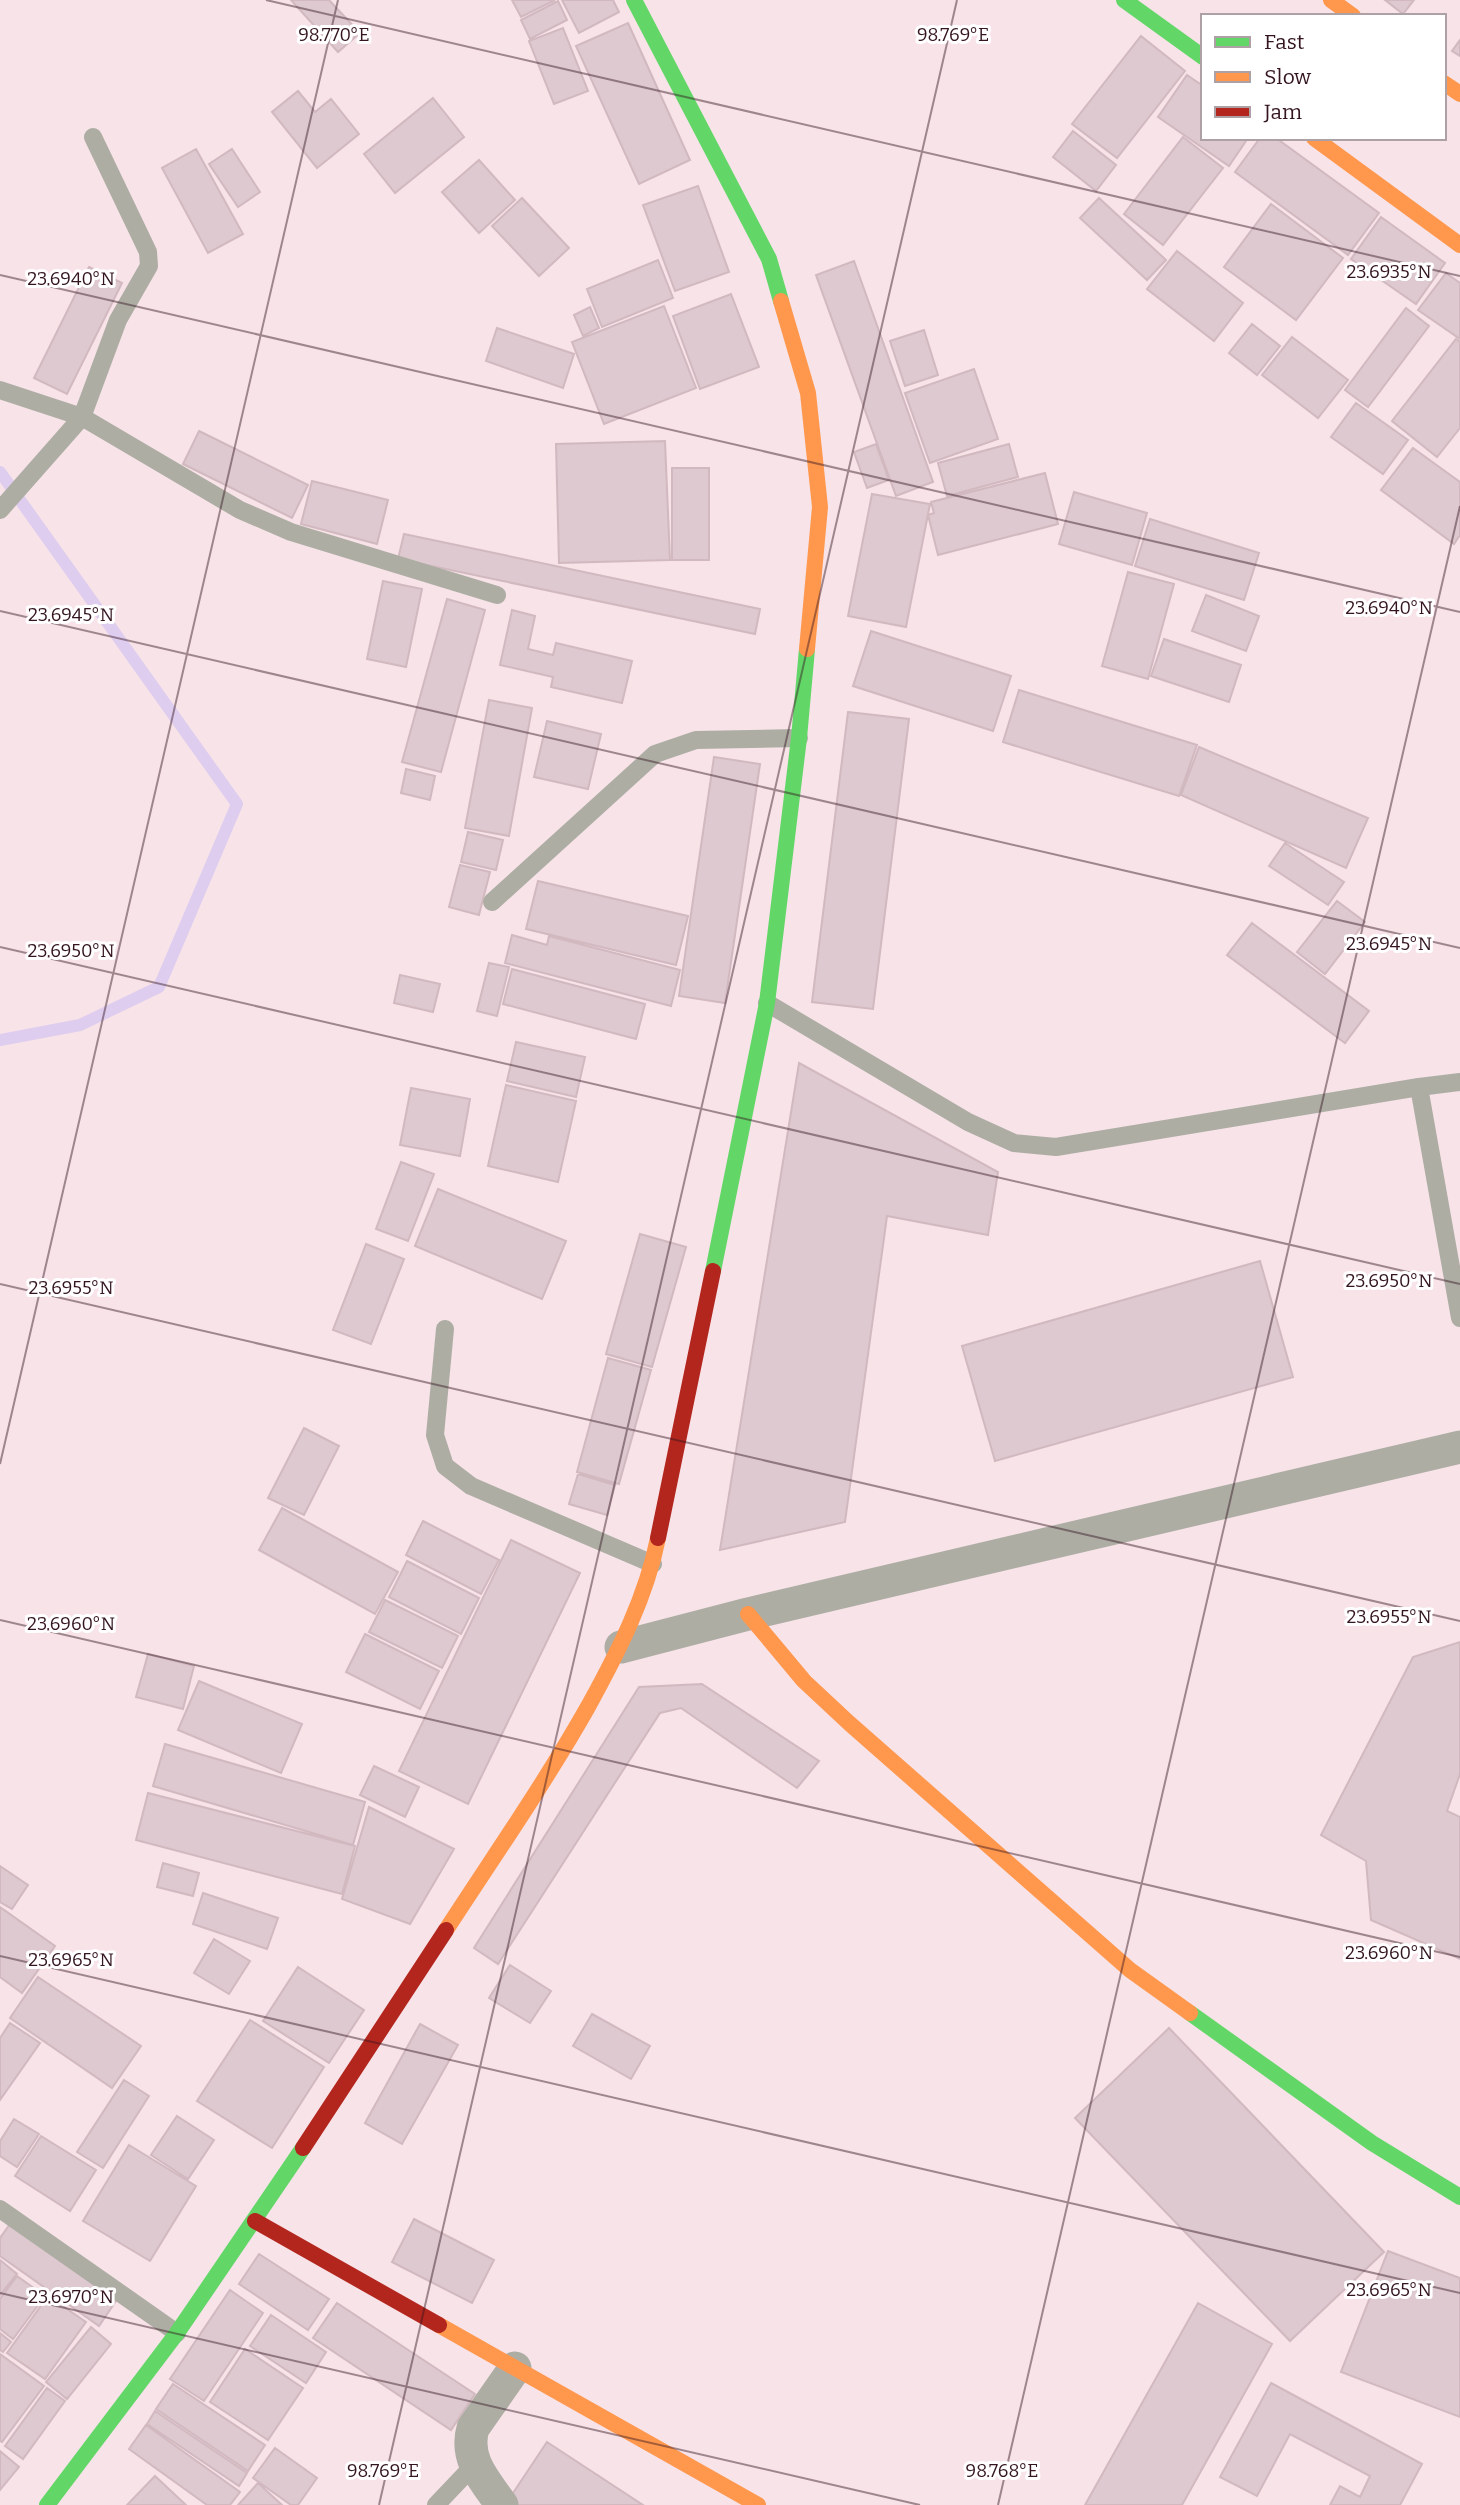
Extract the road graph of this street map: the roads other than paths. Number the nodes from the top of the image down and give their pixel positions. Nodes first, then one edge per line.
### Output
1 (634, 0) edge
2 (1124, 0) edge
3 (1331, 0) edge
4 (1350, 14) edge
5 (1201, 56) edge
6 (93, 137) dead end
7 (1317, 140) edge
8 (1460, 245) edge
9 (0, 390) edge
10 (82, 418) junction
11 (0, 510) edge
12 (497, 595) dead end
13 (799, 738) junction
14 (492, 902) dead end
15 (767, 1003) junction
16 (1460, 1082) edge
17 (1419, 1087) junction
18 (1460, 1318) edge
19 (445, 1329) dead end
20 (1460, 1447) edge
21 (653, 1564) junction
22 (748, 1614) junction
23 (621, 1647) junction
24 (1460, 2197) edge
25 (0, 2209) edge
26 (254, 2221) junction
27 (177, 2333) junction
28 (515, 2368) junction
29 (474, 2465) junction
30 (47, 2505) edge
31 (436, 2505) edge
32 (502, 2505) edge
33 (758, 2505) edge

1 - 13 main road
2 - 5 main road
3 - 4 main road
6 - 10 lane
7 - 8 main road
9 - 10 lane
10 - 11 lane
10 - 12 lane
13 - 14 lane
13 - 15 main road
15 - 17 lane
15 - 21 main road
16 - 17 lane
17 - 18 lane
19 - 21 lane
20 - 22 street
21 - 23 main road
22 - 23 street
22 - 24 main road
23 - 26 main road
25 - 27 lane
26 - 27 main road
26 - 28 main road
27 - 30 main road
28 - 29 street
28 - 33 main road
29 - 31 lane
29 - 32 street

